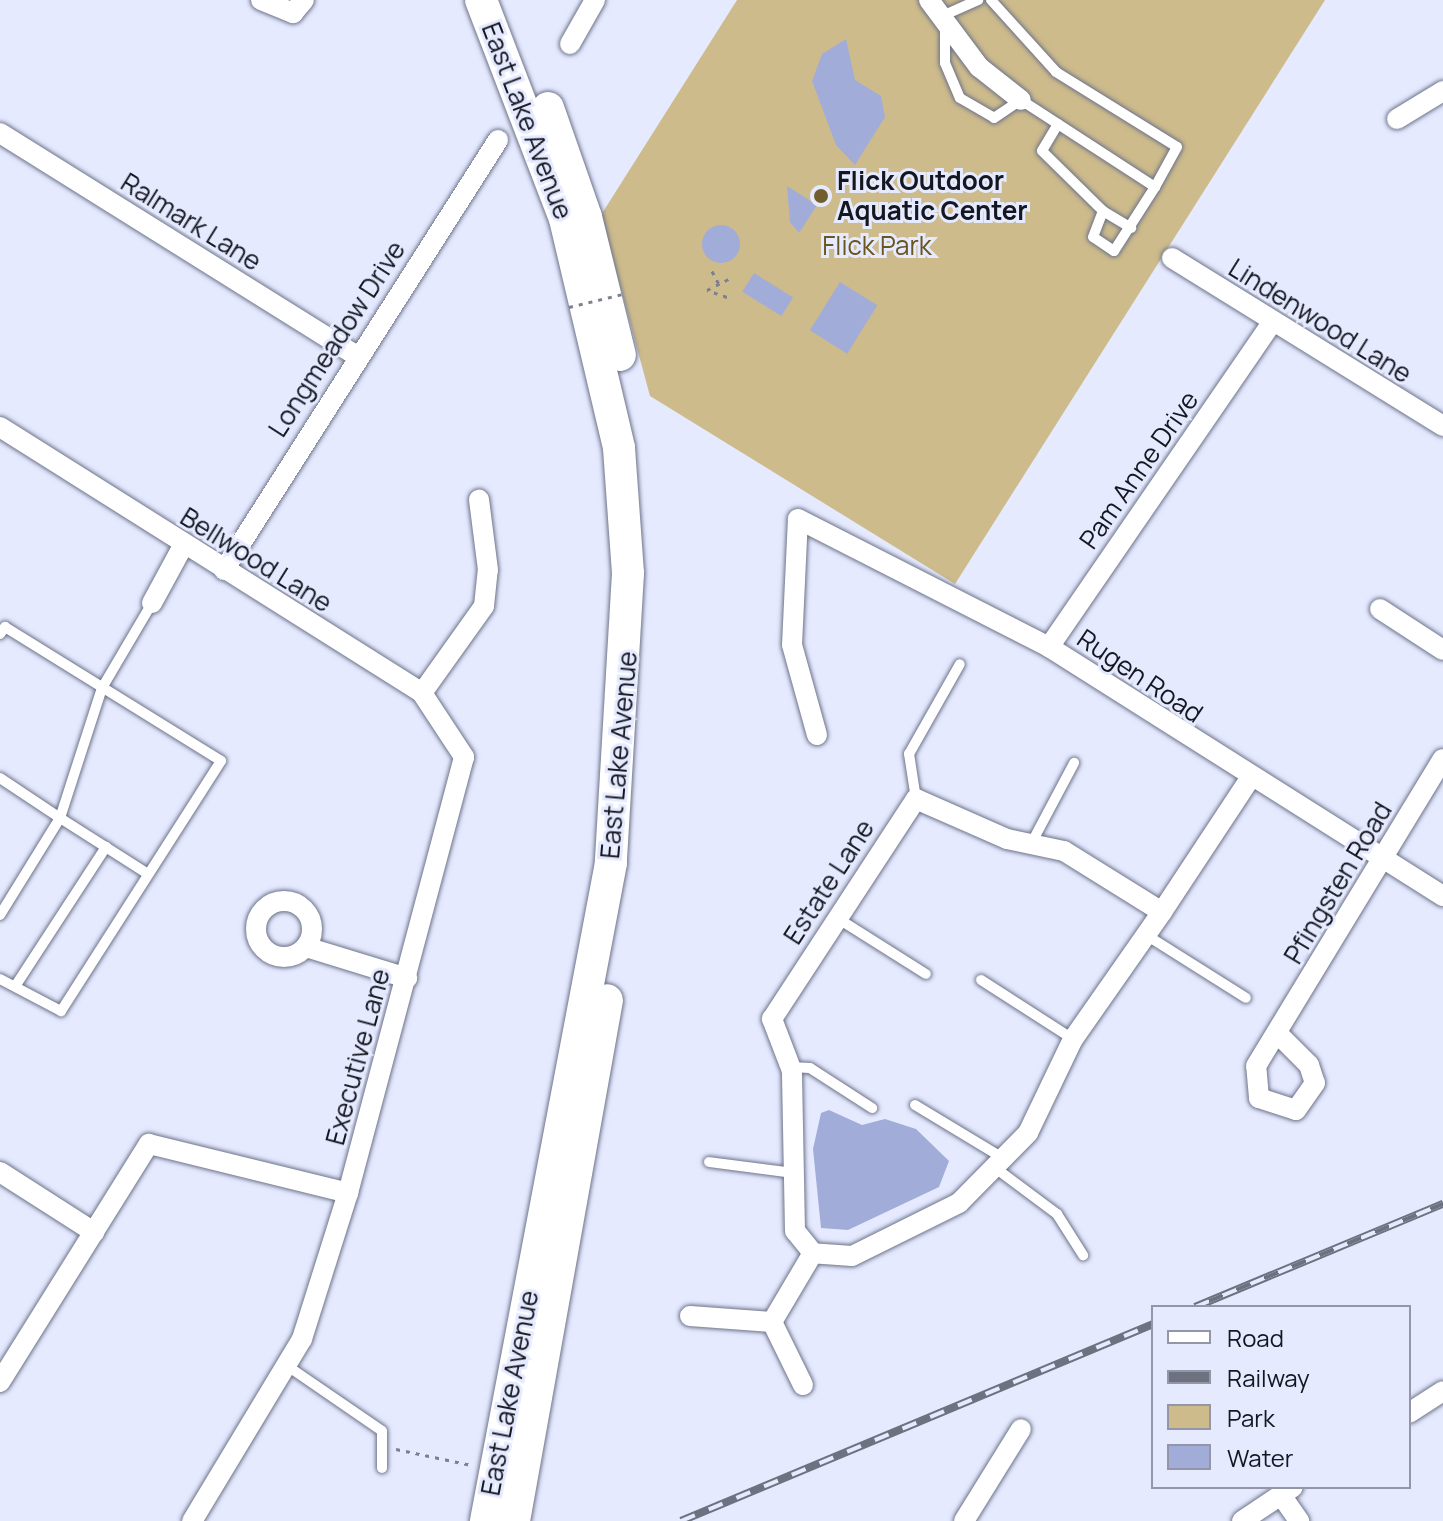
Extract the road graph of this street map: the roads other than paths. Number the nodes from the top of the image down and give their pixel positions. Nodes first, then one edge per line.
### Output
1 (261, 0) edge
2 (304, 0) edge
3 (481, 0) edge
4 (502, 0) edge
5 (595, 0) edge
6 (978, 0) edge
7 (991, 0) edge
8 (938, 14) edge
9 (570, 44) dead end
10 (1443, 91) edge
11 (1021, 100) junction
12 (1397, 119) dead end
13 (1058, 124) junction
14 (0, 133) edge
15 (498, 140) dead end
16 (1155, 187) junction
17 (1103, 211) junction
18 (1131, 228) junction
19 (1172, 258) dead end
20 (1272, 322) junction
21 (355, 355) junction
22 (1443, 426) edge
23 (0, 427) edge
24 (479, 500) dead end
25 (183, 546) junction
26 (224, 570) junction
27 (152, 603) joint
28 (1380, 609) dead end
29 (0, 634) edge
30 (1049, 647) junction
31 (1443, 650) edge
32 (960, 664) dead end
33 (102, 688) junction
34 (422, 693) junction
35 (817, 735) dead end
36 (464, 757) joint
37 (1443, 759) edge
38 (1074, 763) dead end
39 (0, 778) edge
40 (1249, 780) junction
41 (916, 799) junction
42 (60, 818) junction
43 (1031, 844) junction
44 (106, 847) junction
45 (1382, 858) junction
46 (148, 874) junction
47 (1443, 896) edge
48 (1162, 912) junction
49 (0, 915) edge
50 (837, 918) junction
51 (1146, 934) junction
52 (306, 947) dead end
53 (926, 974) dead end
54 (407, 978) junction
55 (0, 979) edge
56 (981, 980) dead end
57 (16, 985) junction
58 (1246, 998) dead end
59 (1278, 1034) dead end
60 (1073, 1039) junction
61 (790, 1067) junction
62 (915, 1105) dead end
63 (872, 1108) dead end
64 (709, 1162) dead end
65 (998, 1163) junction
66 (0, 1172) edge
67 (794, 1173) junction
68 (348, 1193) junction
69 (94, 1232) junction
70 (813, 1253) junction
71 (1083, 1255) dead end
72 (690, 1316) dead end
73 (772, 1322) junction
74 (286, 1365) junction
75 (0, 1382) edge
76 (803, 1385) dead end
77 (1443, 1391) edge
78 (1411, 1412) edge
79 (1021, 1429) dead end
80 (382, 1468) dead end
81 (1287, 1491) edge
82 (192, 1521) edge
83 (486, 1521) edge
84 (514, 1521) edge
85 (964, 1521) edge
86 (1242, 1521) edge
87 (1299, 1521) edge

1 - 2 street
3 - 83 main road, East Lake Avenue
4 - 84 main road, East Lake Avenue
5 - 9 street
6 - 8 lane
7 - 16 lane
8 - 11 street
8 - 11 lane
10 - 12 street
11 - 13 lane
13 - 16 lane
13 - 17 lane
14 - 21 street, Ralmark Lane
15 - 21 street, Longmeadow Drive
16 - 18 lane
17 - 18 lane
17 - 18 lane
19 - 20 street, Lindenwood Lane
20 - 22 street, Lindenwood Lane
20 - 30 street, Pam Anne Drive
21 - 26 street, Longmeadow Drive
23 - 25 street, Bellwood Lane
24 - 34 street
25 - 26 street, Bellwood Lane
25 - 27 street
26 - 34 street, Bellwood Lane
27 - 33 lane
28 - 31 street
29 - 33 lane
30 - 35 street, Rugen Road
30 - 40 street, Rugen Road
32 - 41 lane
33 - 42 lane
33 - 46 lane
34 - 36 street, Bellwood Lane
36 - 54 street, Executive Lane
37 - 45 street, Pfingsten Road
38 - 43 lane
39 - 42 lane
40 - 45 street, Rugen Road
40 - 48 street
41 - 43 street
41 - 50 street, Estate Lane
42 - 44 lane
42 - 49 lane
43 - 48 street
44 - 46 lane
44 - 57 lane
45 - 47 street, Rugen Road
45 - 59 street, Pfingsten Road
46 - 57 lane
48 - 51 street
50 - 53 lane
50 - 61 street, Estate Lane
51 - 58 lane
51 - 60 street
52 - 54 street
54 - 68 street, Executive Lane
55 - 57 lane
56 - 60 lane
60 - 65 street
61 - 63 lane
61 - 67 street, Estate Lane
62 - 65 lane
64 - 67 lane
65 - 70 street
65 - 71 lane
66 - 69 street
67 - 70 street, Estate Lane
68 - 69 street
68 - 74 street, Executive Lane
69 - 75 street
70 - 73 street
72 - 73 street
73 - 76 street
74 - 80 lane
74 - 82 street, Executive Lane
77 - 78 street
79 - 85 street
81 - 86 street
81 - 87 street

